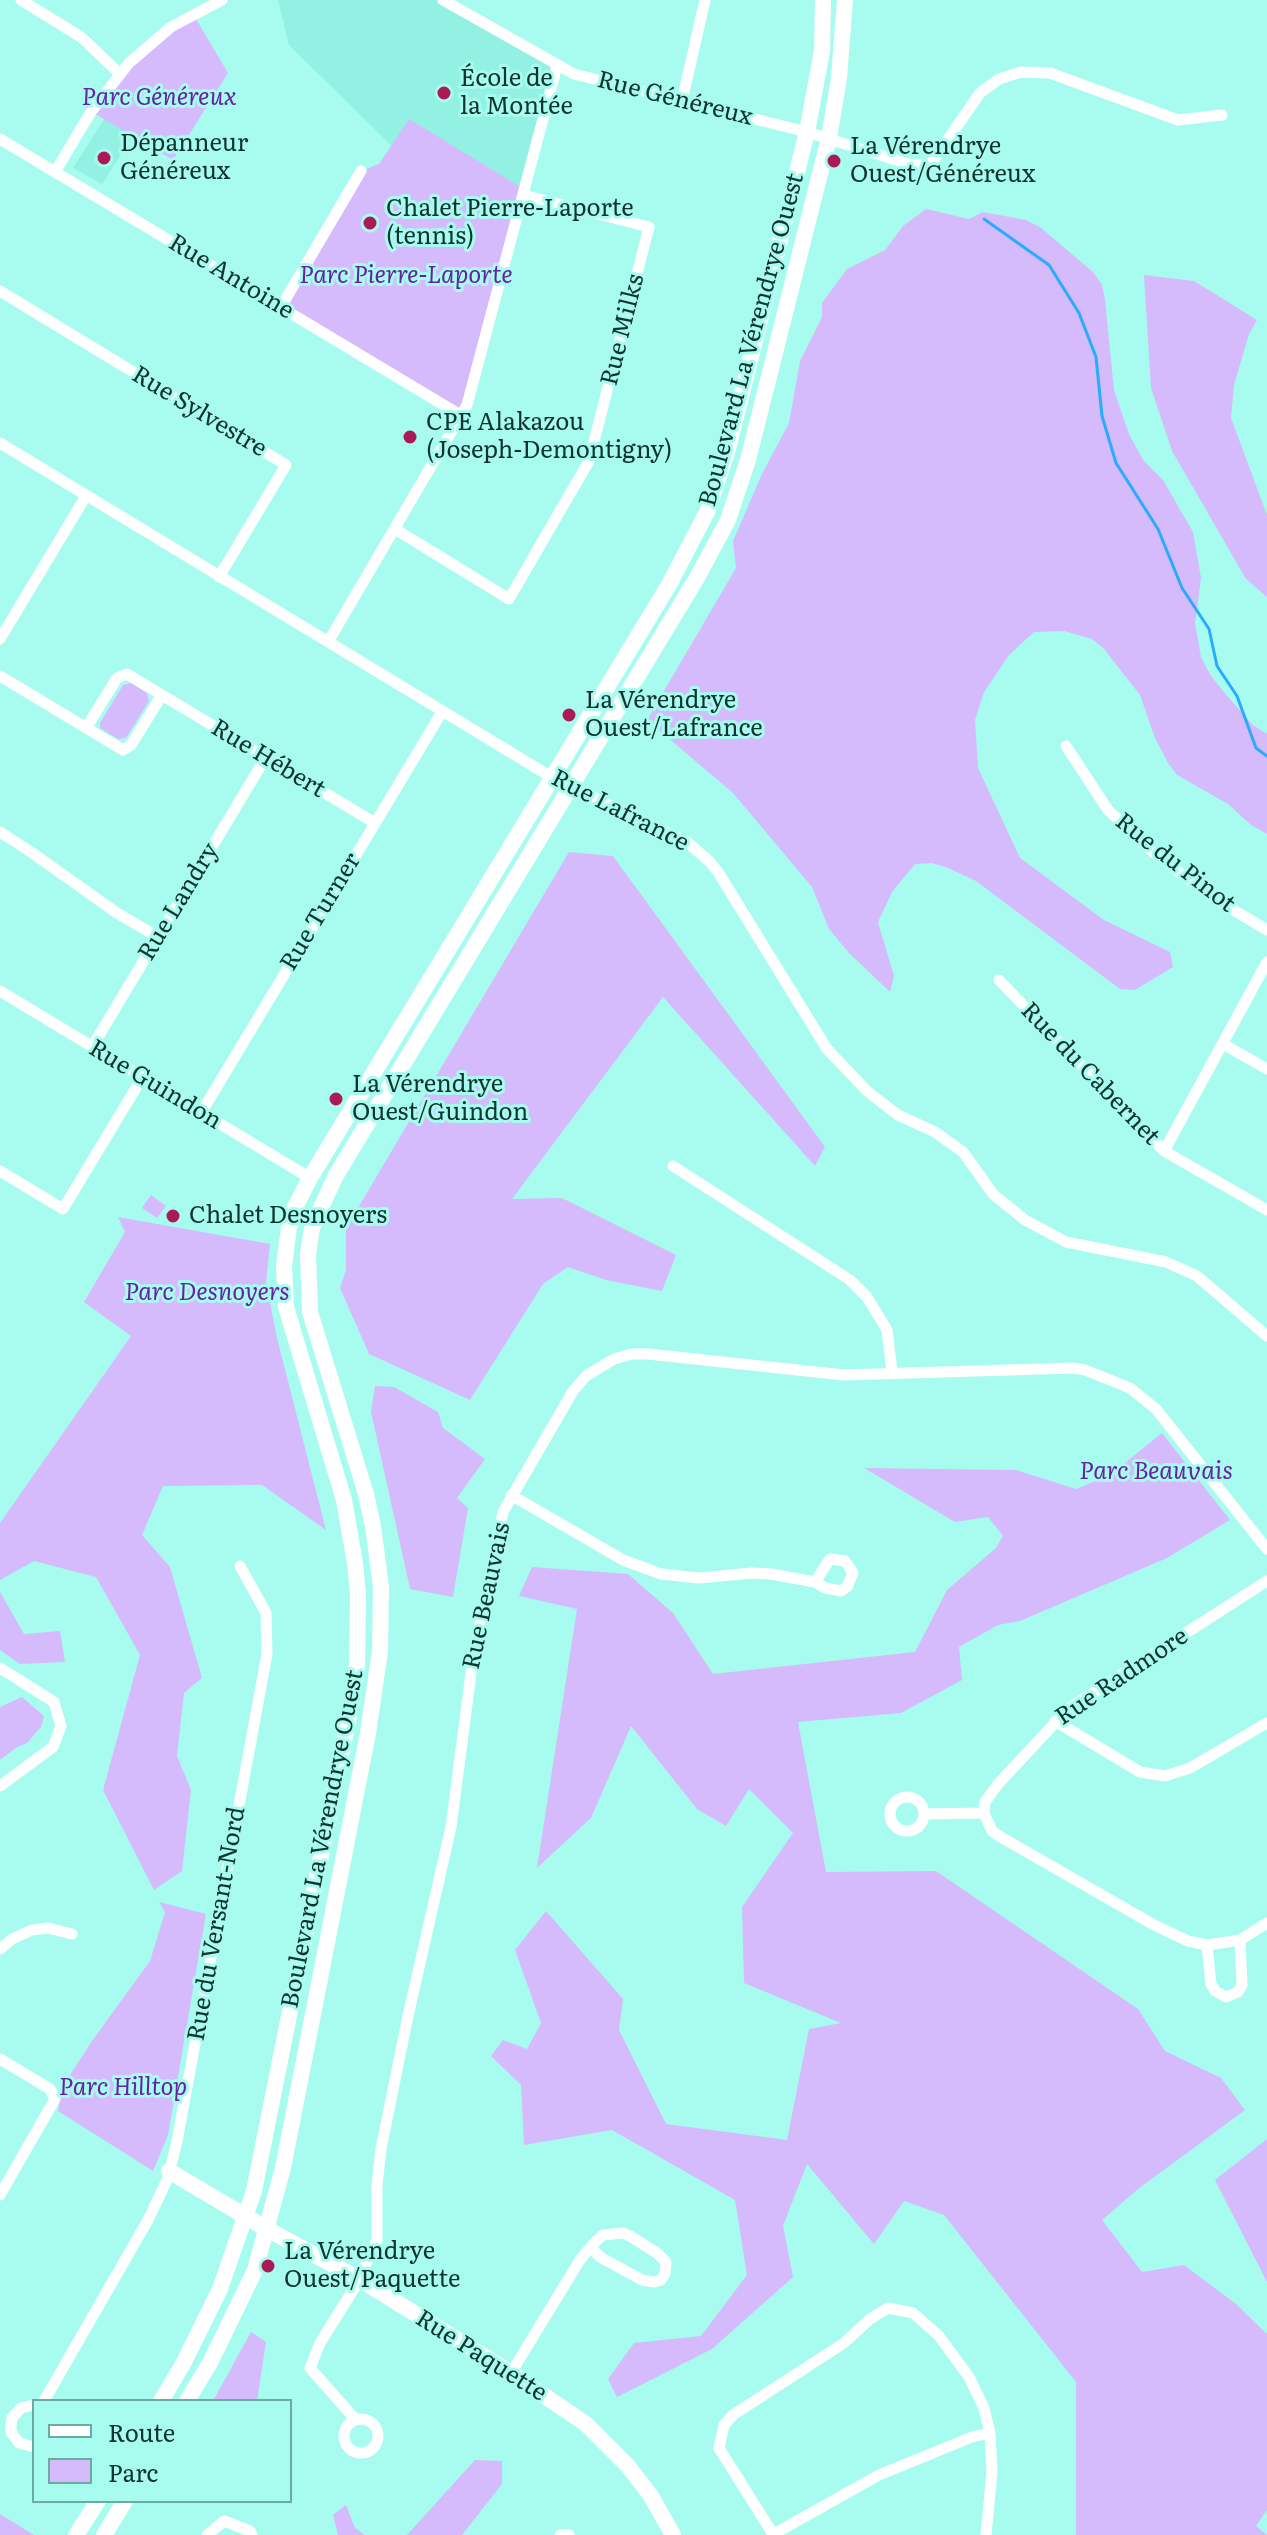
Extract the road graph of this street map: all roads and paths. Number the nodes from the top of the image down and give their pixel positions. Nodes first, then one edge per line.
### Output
1 (21, 0) edge
2 (222, 0) edge
3 (443, 0) edge
4 (705, 0) edge
5 (823, 0) edge
6 (845, 0) edge
7 (202, 4) edge
8 (557, 66) junction
9 (119, 73) junction
10 (682, 101) junction
11 (1222, 115) dead end
12 (807, 132) junction
13 (829, 138) junction
14 (0, 139) edge
15 (361, 171) dead end
16 (55, 172) junction
17 (523, 195) junction
18 (0, 291) edge
19 (281, 307) junction
20 (462, 416) junction
21 (0, 443) edge
22 (86, 496) junction
23 (395, 529) junction
24 (219, 577) junction
25 (0, 639) edge
26 (328, 642) junction
27 (0, 676) edge
28 (162, 695) junction
29 (442, 712) junction
30 (86, 728) junction
31 (1066, 746) dead end
32 (266, 757) junction
33 (553, 778) junction
34 (570, 787) junction
35 (375, 823) junction
36 (0, 832) edge
37 (1267, 930) edge
38 (158, 937) junction
39 (1267, 962) edge
40 (999, 980) dead end
41 (0, 991) edge
42 (1223, 1044) junction
43 (92, 1047) junction
44 (1267, 1069) edge
45 (142, 1078) junction
46 (201, 1113) junction
47 (1164, 1151) junction
48 (673, 1166) dead end
49 (0, 1171) edge
50 (310, 1178) junction
51 (1267, 1210) edge
52 (1267, 1336) edge
53 (892, 1372) junction
54 (511, 1495) junction
55 (1267, 1549) edge
56 (240, 1566) dead end
57 (1267, 1581) edge
58 (815, 1582) dead end
59 (0, 1668) edge
60 (1055, 1721) junction
61 (1267, 1723) edge
62 (0, 1786) edge
63 (984, 1813) junction
64 (925, 1814) dead end
65 (1267, 1923) edge
66 (72, 1934) dead end
67 (1240, 1940) junction
68 (1207, 1945) junction
69 (0, 1949) edge
70 (0, 2059) edge
71 (169, 2171) junction
72 (0, 2195) edge
73 (246, 2215) junction
74 (267, 2229) junction
75 (591, 2247) junction
76 (359, 2279) junction
77 (511, 2373) junction
78 (45, 2399) edge
79 (162, 2399) edge
80 (188, 2399) edge
81 (32, 2405) edge
82 (355, 2419) dead end
83 (990, 2433) junction
84 (32, 2446) edge
85 (97, 2503) edge
86 (124, 2503) edge
87 (76, 2535) edge
88 (104, 2535) edge
89 (207, 2535) edge
90 (252, 2535) edge
91 (560, 2535) edge
92 (569, 2535) edge
93 (673, 2535) edge
94 (772, 2535) edge
95 (986, 2535) edge

1 - 9 street
2 - 7 street
3 - 8 street, Rue Généreux
4 - 10 street
5 - 12 main road, Boulevard La Vérendrye Ouest
6 - 13 main road, Boulevard La Vérendrye Ouest
7 - 9 street
8 - 10 street, Rue Généreux
8 - 17 street
9 - 16 street
10 - 12 street, Rue Généreux
11 - 13 street, Rue Généreux
12 - 13 street, Rue Généreux
12 - 33 main road, Boulevard La Vérendrye Ouest
13 - 34 main road, Boulevard La Vérendrye Ouest
14 - 16 street, Rue Antoine
15 - 19 street
16 - 19 street, Rue Antoine
17 - 20 street
17 - 23 street, Rue Milks
18 - 24 street, Rue Sylvestre
19 - 20 street, Rue Antoine
20 - 23 street
21 - 22 street, Rue Lafrance
22 - 24 street, Rue Lafrance
22 - 25 street
23 - 26 street
24 - 26 street, Rue Lafrance
26 - 29 street, Rue Lafrance
27 - 30 street
28 - 30 street, Rue Hébert
28 - 30 street
28 - 32 street, Rue Hébert
29 - 33 street, Rue Lafrance
29 - 35 street, Rue Turner
31 - 37 street, Rue du Pinot
32 - 35 street, Rue Hébert
32 - 38 street, Rue Landry
33 - 34 street, Rue Lafrance
33 - 50 main road, Boulevard La Vérendrye Ouest
34 - 52 street, Rue Lafrance
34 - 74 main road, Boulevard La Vérendrye Ouest
35 - 46 street, Rue Turner
36 - 38 street
38 - 43 street, Rue Landry
39 - 42 street
40 - 47 street, Rue du Cabernet
41 - 43 street, Rue Guindon
42 - 44 street
42 - 47 street
43 - 45 street, Rue Guindon
45 - 46 street, Rue Guindon
45 - 49 street
46 - 50 street, Rue Guindon
47 - 51 street, Rue du Cabernet
48 - 53 street
50 - 73 main road, Boulevard La Vérendrye Ouest
53 - 54 street, Rue Beauvais
53 - 55 street, Rue Beauvais
54 - 58 street
54 - 76 street, Rue Beauvais
56 - 71 street, Rue du Versant-Nord
57 - 60 street, Rue Radmore
59 - 62 street
60 - 61 street
60 - 63 street, Rue Radmore
63 - 64 street
63 - 68 street
65 - 67 street
66 - 69 street
67 - 68 street
67 - 68 street
70 - 72 street
71 - 73 main road, Rue Paquette
71 - 78 street, Rue du Versant-Nord
73 - 74 main road, Rue Paquette
73 - 79 main road, Boulevard La Vérendrye Ouest
74 - 76 main road, Rue Paquette
74 - 80 main road, Boulevard La Vérendrye Ouest
75 - 75 street
75 - 77 street
76 - 77 main road, Rue Paquette
76 - 82 street, Rue Beauvais
77 - 93 main road, Rue Paquette
81 - 84 street
83 - 94 street
83 - 94 street
83 - 95 street
85 - 87 main road
86 - 88 main road
89 - 90 street
91 - 92 street

